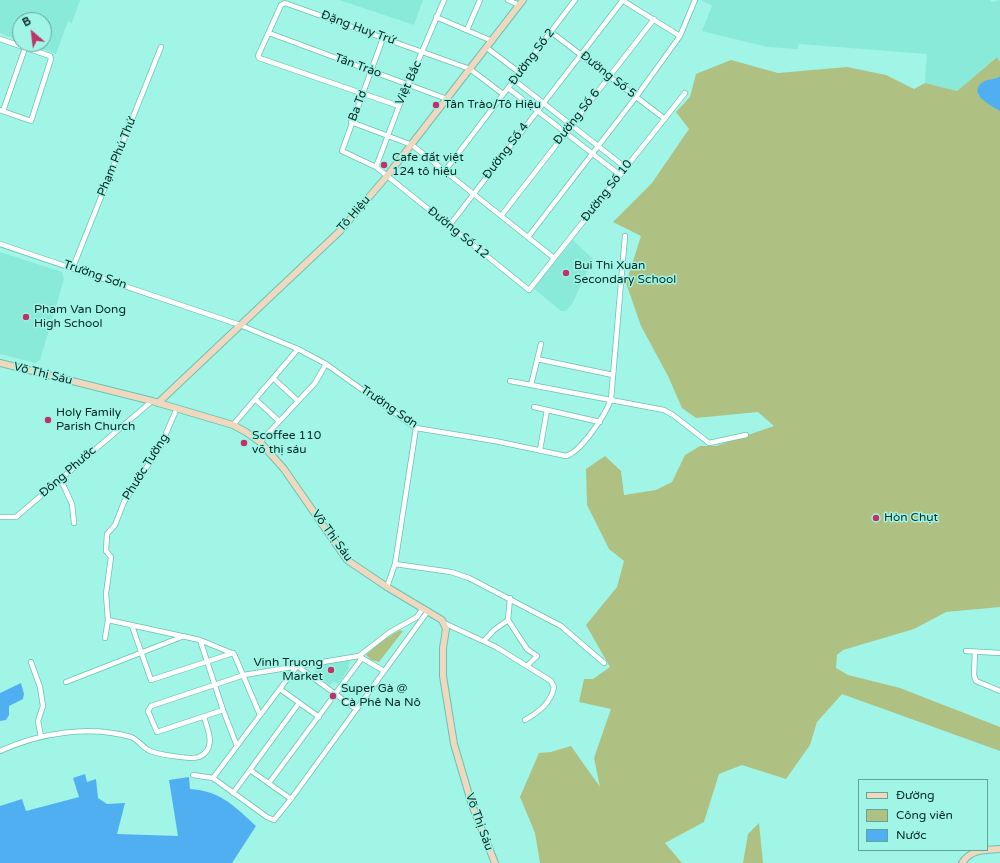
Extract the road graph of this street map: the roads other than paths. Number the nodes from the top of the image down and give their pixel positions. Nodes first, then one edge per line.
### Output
1 (444, 0) edge
2 (480, 0) edge
3 (508, 0) edge
4 (575, 0) edge
5 (622, 0) edge
6 (695, 0) edge
7 (521, 2) edge
8 (436, 17) junction
9 (654, 18) junction
10 (467, 30) junction
11 (551, 32) junction
12 (269, 33) junction
13 (680, 36) junction
14 (383, 38) junction
15 (0, 39) edge
16 (492, 41) junction
17 (12, 43) edge
18 (161, 47) dead end
19 (487, 48) junction
20 (424, 51) junction
21 (23, 52) edge
22 (35, 52) edge
23 (581, 54) junction
24 (470, 69) junction
25 (371, 71) junction
26 (520, 72) junction
27 (609, 76) junction
28 (514, 80) junction
29 (408, 85) junction
30 (508, 88) junction
31 (363, 93) junction
32 (685, 93) dead end
33 (503, 94) junction
34 (636, 97) junction
35 (447, 99) junction
36 (543, 102) junction
37 (399, 106) junction
38 (1, 110) edge
39 (537, 110) junction
40 (665, 119) junction
41 (351, 122) junction
42 (571, 125) junction
43 (566, 132) junction
44 (387, 136) junction
45 (412, 145) junction
46 (598, 146) junction
47 (342, 151) joint
48 (593, 153) junction
49 (376, 167) junction
50 (626, 168) junction
51 (444, 172) junction
52 (620, 175) junction
53 (388, 176) junction
54 (473, 194) junction
55 (501, 216) junction
56 (449, 226) junction
57 (625, 236) dead end
58 (528, 237) junction
59 (0, 244) edge
60 (554, 258) junction
61 (73, 267) junction
62 (529, 290) joint
63 (240, 325) junction
64 (541, 344) dead end
65 (298, 349) junction
66 (537, 359) junction
67 (0, 363) edge
68 (326, 364) junction
69 (613, 375) junction
70 (273, 378) junction
71 (510, 381) dead end
72 (530, 385) junction
73 (255, 399) junction
74 (611, 399) junction
75 (298, 401) junction
76 (155, 402) junction
77 (177, 408) junction
78 (534, 408) dead end
79 (547, 410) junction
80 (280, 421) junction
81 (600, 422) junction
82 (233, 425) junction
83 (416, 428) junction
84 (746, 435) dead end
85 (260, 442) junction
86 (540, 450) junction
87 (60, 478) junction
88 (0, 518) edge
89 (74, 523) dead end
90 (395, 564) junction
91 (387, 587) junction
92 (510, 598) junction
93 (426, 609) junction
94 (108, 620) junction
95 (508, 620) junction
96 (444, 623) junction
97 (132, 626) junction
98 (184, 636) junction
99 (105, 638) dead end
100 (200, 640) junction
101 (484, 641) junction
102 (966, 651) dead end
103 (976, 652) junction
104 (234, 653) junction
105 (1000, 653) edge
106 (141, 654) junction
107 (361, 657) junction
108 (206, 661) junction
109 (31, 662) dead end
110 (604, 663) dead end
111 (297, 666) junction
112 (527, 666) junction
113 (384, 671) junction
114 (244, 675) junction
115 (66, 682) dead end
116 (214, 684) junction
117 (280, 689) junction
118 (1000, 691) edge
119 (336, 694) junction
120 (299, 703) junction
121 (223, 710) junction
122 (356, 710) junction
123 (260, 715) junction
124 (204, 717) junction
125 (319, 717) junction
126 (525, 720) dead end
127 (41, 737) junction
128 (237, 746) junction
129 (0, 751) edge
130 (250, 770) junction
131 (193, 775) dead end
132 (213, 778) junction
133 (269, 783) junction
134 (233, 793) junction
135 (291, 799) junction
136 (1000, 849) edge
137 (988, 850) edge
138 (983, 851) edge
139 (495, 863) edge
140 (962, 863) edge

1 - 8 street, Việt Bắc
2 - 10 street
3 - 7 street
4 - 11 street, Đường Số 2
5 - 9 street
5 - 23 street, Đường Số 4
6 - 13 street
7 - 16 main road, Tô Hiệu
8 - 10 street
8 - 20 street, Việt Bắc
9 - 13 street
9 - 27 street, Đường Số 6
10 - 16 street
11 - 23 street, Đường Số 5
11 - 26 street, Đường Số 2
12 - 14 street, Đặng Huy Trứ
12 - 25 street, Tân Trào
12 - 31 street, Đặng Huy Trứ
13 - 34 street
14 - 20 street, Đặng Huy Trứ
14 - 25 street, Ba Tơ
15 - 17 street
16 - 19 main road, Tô Hiệu
18 - 61 street, Phạm Phú Thứ
19 - 24 main road, Tô Hiệu
19 - 26 street
20 - 24 street, Đặng Huy Trứ
20 - 29 street, Việt Bắc
21 - 38 street
22 - 38 street
23 - 27 street, Đường Số 5
23 - 36 street, Đường Số 4
24 - 33 street, Đặng Huy Trứ
24 - 35 main road, Tô Hiệu
25 - 29 street, Tân Trào
25 - 31 street, Ba Tơ
26 - 28 street, Đường Số 2
27 - 34 street, Đường Số 5
27 - 42 street, Đường Số 6
28 - 30 street, Đường Số 2
28 - 36 street
29 - 35 street, Tân Trào
29 - 37 street, Việt Bắc
30 - 33 street, Đường Số 2
30 - 39 street
31 - 37 street, Đặng Huy Trứ
31 - 41 street, Ba Tơ
32 - 40 street, Đường Số 10
33 - 51 street, Đường Số 2
34 - 40 street, Đường Số 5
34 - 46 street
35 - 45 main road, Tô Hiệu
36 - 39 street, Đường Số 4
36 - 42 street
37 - 44 street, Việt Bắc
39 - 43 street
39 - 54 street, Đường Số 4
40 - 50 street, Đường Số 10
41 - 44 street
41 - 47 street, Ba Tơ
42 - 43 street, Đường Số 6
42 - 46 street
43 - 48 street
43 - 55 street, Đường Số 6
44 - 45 street
44 - 49 street, Việt Bắc
45 - 51 street
45 - 53 main road, Tô Hiệu
46 - 48 street
46 - 50 street
47 - 49 street, Đường Số 12
48 - 52 street
48 - 58 street
49 - 53 street, Đường Số 12
50 - 52 street, Đường Số 10
51 - 54 street
52 - 60 street, Đường Số 10
53 - 56 street, Đường Số 12
53 - 63 main road, Tô Hiệu
54 - 55 street
54 - 56 street, Đường Số 4
55 - 58 street
56 - 62 street, Đường Số 12
57 - 69 street, Trường Sơn
58 - 60 street
59 - 61 street, Trường Sơn
60 - 62 street, Đường Số 10
61 - 63 street, Trường Sơn
63 - 65 street, Trường Sơn
63 - 76 main road, Tô Hiệu
64 - 66 street
65 - 68 street, Trường Sơn
65 - 70 street
66 - 69 street
66 - 72 street
67 - 76 main road, Võ Thị Sáu
68 - 75 street
68 - 83 street, Trường Sơn
69 - 74 street, Trường Sơn
70 - 73 street
70 - 75 street
71 - 72 street
72 - 74 street
73 - 80 street
73 - 82 street
74 - 81 street, Trường Sơn
74 - 84 street
75 - 80 street
76 - 77 main road, Võ Thị Sáu
76 - 87 street, Đông Phước
77 - 82 main road, Võ Thị Sáu
77 - 94 street, Phước Tường
78 - 79 street
79 - 81 street
79 - 86 street
80 - 85 street
81 - 86 street, Trường Sơn
82 - 85 main road, Võ Thị Sáu
83 - 86 street, Trường Sơn
83 - 90 street
85 - 91 main road, Võ Thị Sáu
87 - 88 street, Đông Phước
87 - 89 street
90 - 91 street
90 - 92 street
91 - 93 main road, Võ Thị Sáu
92 - 95 street
92 - 110 street
93 - 96 main road, Võ Thị Sáu
93 - 107 street
93 - 113 street
94 - 97 street
94 - 99 street, Phước Tường
95 - 101 street
95 - 112 street
96 - 101 street
96 - 139 main road, Võ Thị Sáu
97 - 98 street
97 - 106 street
98 - 100 street
98 - 106 street
100 - 104 street
100 - 108 street
101 - 112 street
102 - 103 street
103 - 105 street
103 - 118 street
104 - 108 street
104 - 114 street
106 - 108 street
106 - 115 street
107 - 111 street
107 - 113 street
107 - 119 street
108 - 116 street
109 - 127 street
111 - 114 street
111 - 117 street
111 - 119 street
112 - 126 street
113 - 122 street
114 - 116 street
114 - 123 street
116 - 121 street
116 - 124 street
117 - 120 street
117 - 123 street
119 - 122 street
119 - 125 street
120 - 125 street
120 - 130 street
121 - 124 street
121 - 128 street
122 - 135 street
123 - 128 street
124 - 127 street
125 - 133 street
127 - 129 street
128 - 132 street
130 - 133 street
130 - 134 street
131 - 132 street
132 - 134 street
133 - 135 street
134 - 135 street
136 - 137 main road
138 - 140 main road

